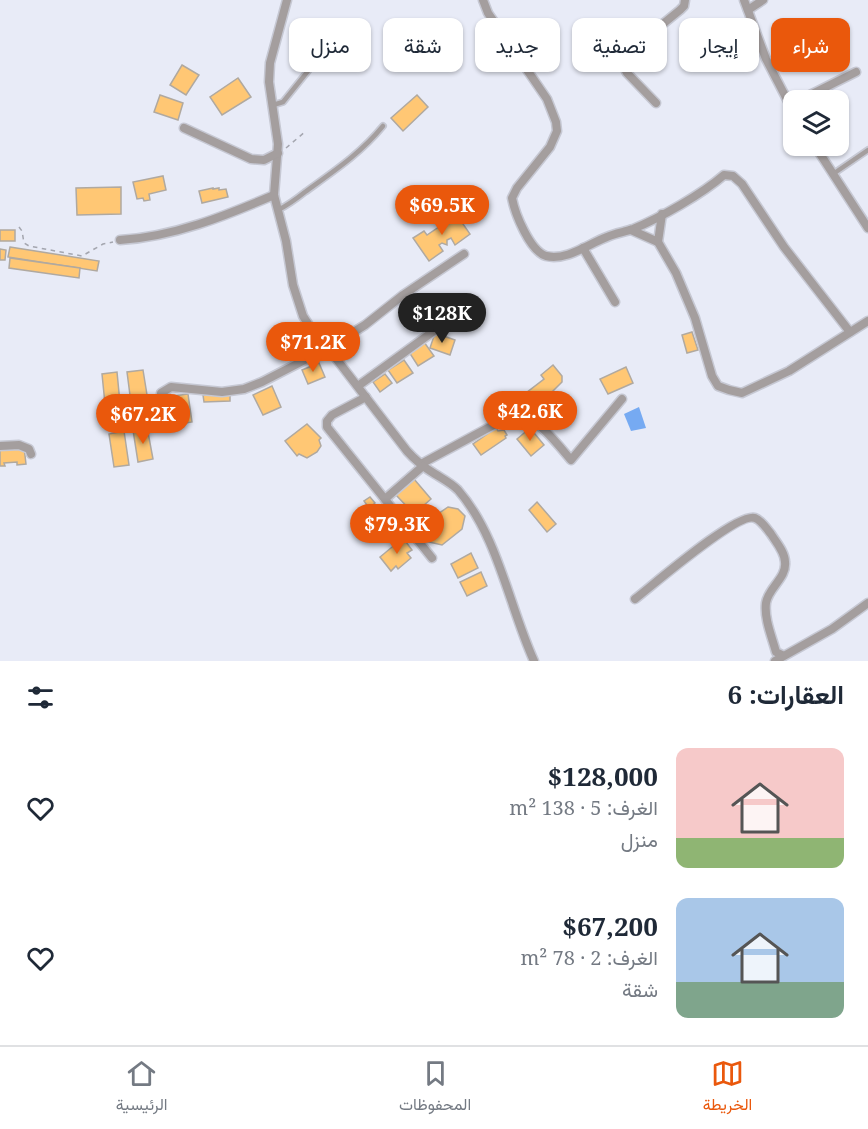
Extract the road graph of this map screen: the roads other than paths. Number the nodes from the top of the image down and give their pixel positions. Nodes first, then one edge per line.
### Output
1 (287, 0) edge
2 (483, 0) edge
3 (685, 0) edge
4 (744, 0) edge
5 (763, 0) edge
6 (748, 10) junction
7 (308, 72) dead end
8 (856, 72) dead end
9 (783, 90) edge
10 (820, 90) edge
11 (656, 103) dead end
12 (273, 105) junction
13 (383, 126) dead end
14 (184, 128) dead end
15 (868, 150) edge
16 (278, 153) junction
17 (821, 156) edge
18 (833, 174) junction
19 (273, 195) junction
20 (277, 211) junction
21 (662, 214) junction
22 (868, 228) edge
23 (631, 230) junction
24 (120, 240) road end
25 (658, 242) junction
26 (584, 248) junction
27 (464, 254) dead end
28 (615, 302) dead end
29 (868, 321) edge
30 (438, 328) dead end
31 (850, 332) junction
32 (328, 348) junction
33 (358, 386) junction
34 (366, 397) junction
35 (622, 399) dead end
36 (161, 420) dead end
37 (0, 446) edge
38 (31, 454) dead end
39 (422, 465) junction
40 (385, 499) junction
41 (432, 558) dead end
42 (635, 599) dead end
43 (868, 603) edge
44 (774, 640) junction
45 (794, 649) junction
46 (783, 655) junction
47 (534, 661) edge
48 (775, 661) edge

1 - 12 street
2 - 26 street
3 - 11 street
4 - 6 street
5 - 6 street
6 - 9 street
7 - 12 lane
8 - 10 street
12 - 16 street
13 - 20 lane
14 - 16 street
15 - 18 lane
16 - 19 street
17 - 18 street
18 - 22 street
19 - 20 street
19 - 24 street
20 - 32 street
21 - 23 street
21 - 25 street
21 - 31 street
23 - 25 street
23 - 26 street
25 - 31 street
26 - 28 street
27 - 32 street
29 - 31 street
30 - 33 street
32 - 33 street
32 - 36 street
33 - 34 street
34 - 39 street
34 - 40 street
35 - 39 street
37 - 38 street
39 - 40 street
39 - 47 street
40 - 41 street
42 - 44 street
43 - 45 street
44 - 45 street
44 - 46 street
45 - 46 street
46 - 48 street

